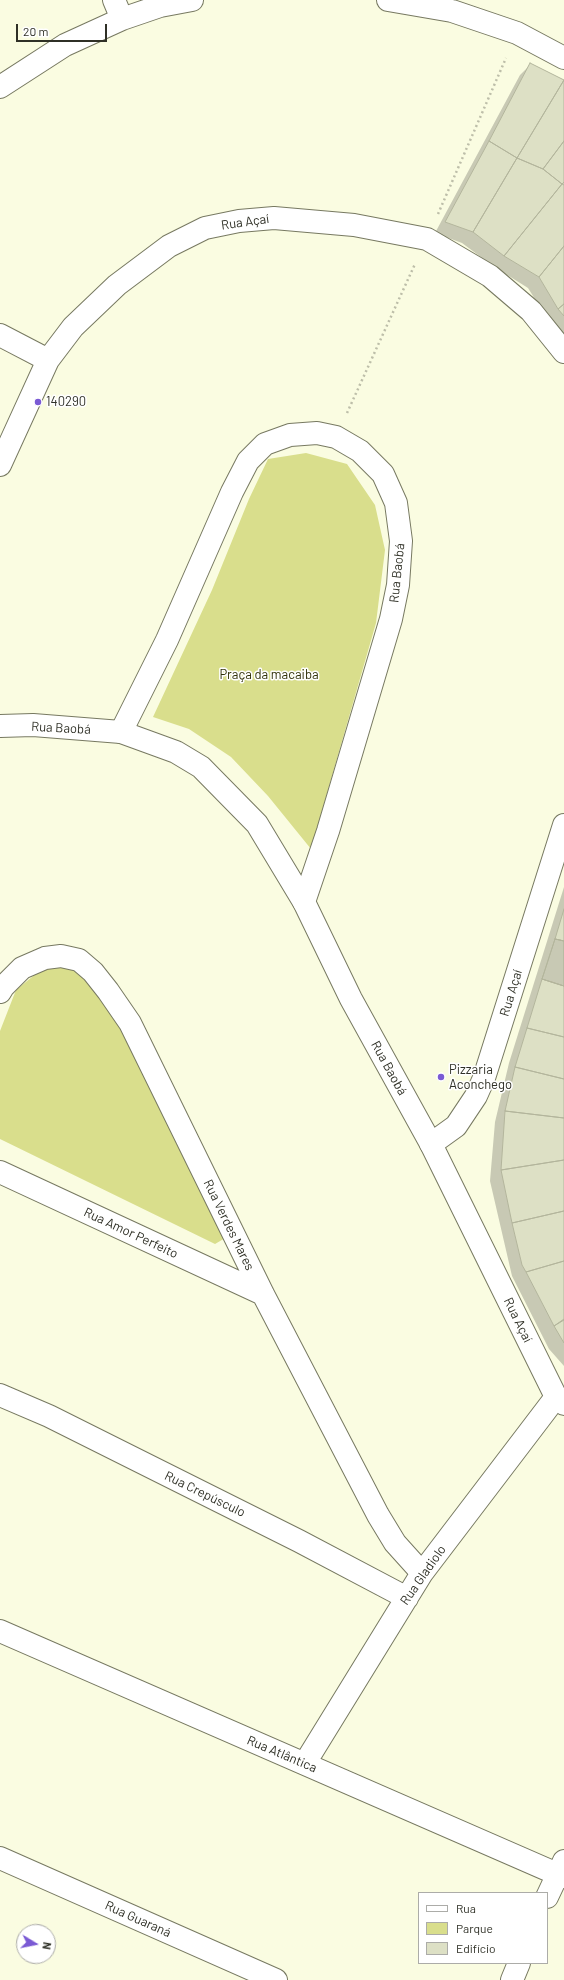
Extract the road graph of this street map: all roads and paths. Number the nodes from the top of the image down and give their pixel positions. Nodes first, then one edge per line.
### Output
1 (192, 0) edge
2 (388, 0) edge
3 (118, 9) edge
4 (564, 58) edge
5 (0, 87) edge
6 (0, 335) edge
7 (564, 352) edge
8 (48, 360) junction
9 (0, 465) edge
10 (0, 726) edge
11 (121, 732) junction
12 (564, 825) edge
13 (304, 902) junction
14 (0, 992) edge
15 (431, 1144) junction
16 (0, 1172) edge
17 (476, 1233) joint
18 (262, 1294) junction
19 (0, 1395) edge
20 (560, 1400) edge
21 (422, 1573) junction
22 (407, 1598) junction
23 (0, 1631) edge
24 (305, 1763) junction
25 (0, 1858) edge
26 (562, 1871) edge
27 (548, 1895) edge
28 (519, 1964) edge
29 (276, 1980) edge
30 (512, 1980) edge

1 - 3 street
2 - 4 street
3 - 5 street
6 - 8 street
7 - 8 street, Rua Açaí
8 - 9 street, Rua Açaí
10 - 11 street, Rua Baobá
11 - 13 street, Rua Baobá
11 - 13 street, Rua Baobá
12 - 15 street, Rua Açaí
13 - 15 street, Rua Baobá
14 - 18 street, Rua Verdes Mares
15 - 17 street, Rua Baobá
16 - 18 street, Rua Amor Perfeito
17 - 20 street, Rua Açaí
18 - 21 street, Rua Verdes Mares
19 - 22 street, Rua Crepúsculo
20 - 21 street, Rua Gladiolo
21 - 22 street, Rua Gladiolo
22 - 24 street, Rua Gladiolo
23 - 24 street, Rua Atlântica
24 - 26 street, Rua Atlântica
25 - 29 street, Rua Guaraná
26 - 27 street
28 - 30 street

